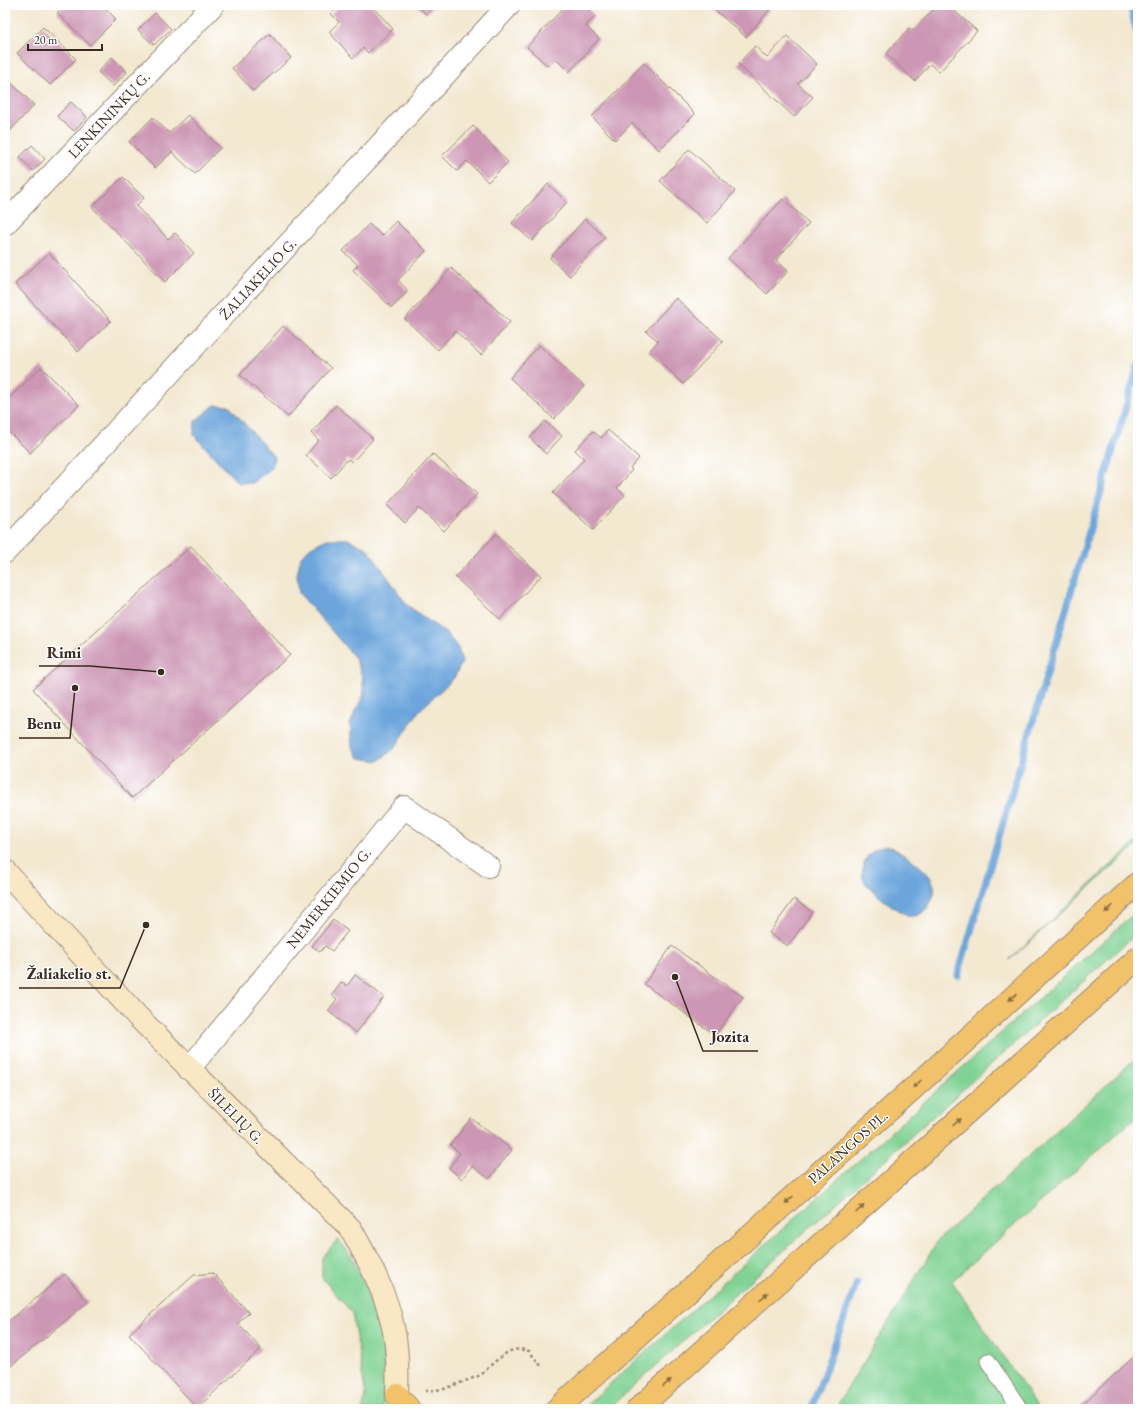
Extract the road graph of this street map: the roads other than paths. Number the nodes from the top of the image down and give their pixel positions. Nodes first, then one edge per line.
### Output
1 (213, 5) edge
2 (509, 5) edge
3 (5, 224) edge
4 (5, 552) edge
5 (488, 866) dead end
6 (5, 872) edge
7 (1138, 883) edge
8 (1138, 958) edge
9 (189, 1069) junction
10 (988, 1361) dead end
11 (401, 1404) edge
12 (556, 1409) edge
13 (638, 1409) edge
14 (1020, 1409) edge

1 - 3 street, LENKININKŲ G.
2 - 4 street, ŽALIAKELIO G.
5 - 9 street, NEMERKIEMIO G.
6 - 9 main road, ŠILELIŲ G.
7 -> 12 highway, PALANGOS PL.
13 -> 8 highway
9 - 11 main road, ŠILELIŲ G.
10 - 14 lane

